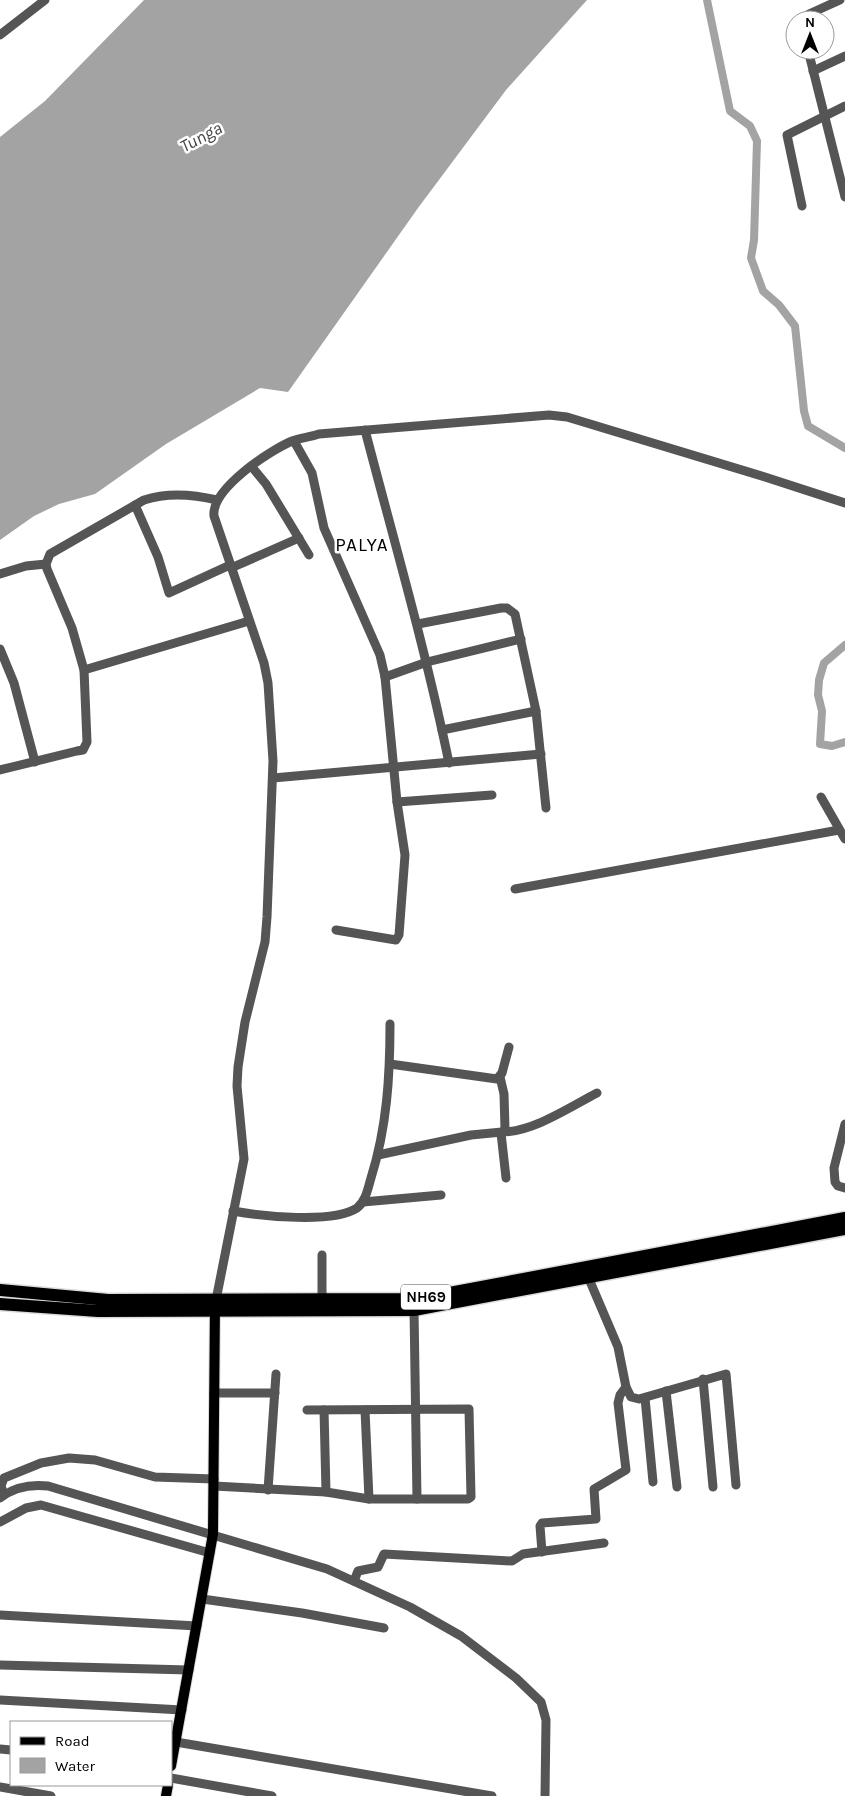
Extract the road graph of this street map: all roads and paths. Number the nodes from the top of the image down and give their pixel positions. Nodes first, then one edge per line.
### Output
1 (45, 0) edge
2 (840, 0) edge
3 (818, 10) edge
4 (0, 35) edge
5 (845, 56) edge
6 (810, 60) edge
7 (813, 71) junction
8 (845, 106) edge
9 (824, 116) junction
10 (845, 197) edge
11 (802, 206) dead end
12 (365, 430) junction
13 (294, 440) junction
14 (252, 467) junction
15 (217, 500) junction
16 (845, 503) edge
17 (136, 505) junction
18 (299, 538) junction
19 (309, 554) dead end
20 (46, 564) junction
21 (230, 566) junction
22 (0, 574) edge
23 (249, 620) junction
24 (418, 624) junction
25 (521, 639) junction
26 (0, 649) edge
27 (427, 662) junction
28 (84, 670) junction
29 (385, 676) junction
30 (536, 711) junction
31 (442, 730) junction
32 (541, 754) junction
33 (35, 762) junction
34 (449, 763) junction
35 (395, 767) junction
36 (0, 770) edge
37 (273, 778) junction
38 (492, 795) dead end
39 (820, 797) dead end
40 (397, 802) junction
41 (546, 808) dead end
42 (839, 830) junction
43 (845, 839) edge
44 (514, 889) dead end
45 (336, 930) dead end
46 (390, 1024) dead end
47 (509, 1047) dead end
48 (390, 1064) junction
49 (500, 1077) junction
50 (597, 1093) dead end
51 (845, 1124) edge
52 (502, 1133) junction
53 (378, 1155) junction
54 (506, 1178) dead end
55 (845, 1188) edge
56 (441, 1196) dead end
57 (363, 1202) junction
58 (233, 1210) junction
59 (845, 1218) edge
60 (845, 1230) edge
61 (322, 1255) dead end
62 (590, 1279) junction
63 (0, 1290) edge
64 (322, 1299) junction
65 (0, 1304) edge
66 (215, 1305) junction
67 (414, 1310) junction
68 (276, 1374) dead end
69 (703, 1379) junction
70 (626, 1387) junction
71 (666, 1391) junction
72 (214, 1393) junction
73 (275, 1393) junction
74 (645, 1398) junction
75 (415, 1409) junction
76 (307, 1410) dead end
77 (324, 1410) junction
78 (365, 1410) junction
79 (654, 1482) dead end
80 (214, 1483) junction
81 (736, 1485) dead end
82 (677, 1487) dead end
83 (713, 1487) dead end
84 (268, 1490) junction
85 (326, 1492) junction
86 (2, 1496) edge
87 (369, 1499) junction
88 (417, 1500) junction
89 (0, 1522) edge
90 (212, 1543) junction
91 (604, 1543) dead end
92 (542, 1552) junction
93 (354, 1581) junction
94 (202, 1599) junction
95 (0, 1615) edge
96 (197, 1626) junction
97 (384, 1628) dead end
98 (0, 1665) edge
99 (189, 1670) junction
100 (0, 1700) edge
101 (182, 1710) junction
102 (176, 1742) junction
103 (172, 1760) edge
104 (172, 1778) edge
105 (0, 1787) edge
106 (51, 1796) edge
107 (272, 1796) edge
108 (492, 1796) edge
109 (545, 1796) edge

1 - 4 street
2 - 3 street
5 - 7 street
6 - 7 street
7 - 9 street
8 - 9 street
9 - 10 street
9 - 11 street
12 - 13 street
12 - 16 street
12 - 24 street
13 - 14 street
13 - 29 street
14 - 15 street
14 - 18 street
15 - 17 street
15 - 21 street
17 - 20 street
17 - 21 street
18 - 19 street
18 - 21 street
20 - 22 street
20 - 28 street
21 - 23 street
23 - 28 street
23 - 37 street
24 - 25 street
24 - 27 street
25 - 27 street
25 - 30 street
26 - 33 street
27 - 29 street
27 - 31 street
28 - 33 street
29 - 35 street
30 - 31 street
30 - 32 street
31 - 34 street
32 - 34 street
32 - 41 street
33 - 36 street
34 - 35 street
35 - 37 street
35 - 40 street
37 - 58 street
38 - 40 street
39 - 42 street
40 - 45 street
42 - 43 street
42 - 44 street
46 - 48 street
47 - 49 street
48 - 49 street
48 - 53 street
49 - 52 street
50 - 52 street
51 - 55 street
52 - 53 street
52 - 54 street
53 - 57 street
56 - 57 street
57 - 58 street
58 - 66 street
59 - 64 highway, NH69
60 - 62 highway, NH69
61 - 64 street
62 - 67 highway, NH69
62 - 70 street
63 - 66 highway, NH69
64 - 66 highway, NH69
65 - 66 highway, NH69
66 - 67 highway, NH69
66 - 72 main road
67 - 75 street
68 - 73 street
69 - 71 street
69 - 81 street
69 - 83 street
70 - 74 street
70 - 92 street
71 - 74 street
71 - 82 street
72 - 73 street
72 - 80 main road
73 - 84 street
74 - 79 street
75 - 78 street
75 - 88 street
75 - 88 street
76 - 77 street
77 - 78 street
77 - 85 street
78 - 87 street
80 - 84 street
80 - 86 street
80 - 90 main road
84 - 85 street
85 - 87 street
86 - 90 street
87 - 88 street
89 - 90 street
90 - 93 street
90 - 94 main road
91 - 92 street
92 - 93 street
93 - 109 street
94 - 96 main road
94 - 97 street
95 - 96 street
96 - 99 main road
98 - 99 street
99 - 101 main road
100 - 101 street
101 - 102 main road
102 - 103 main road
102 - 108 street
104 - 107 street
105 - 106 street

